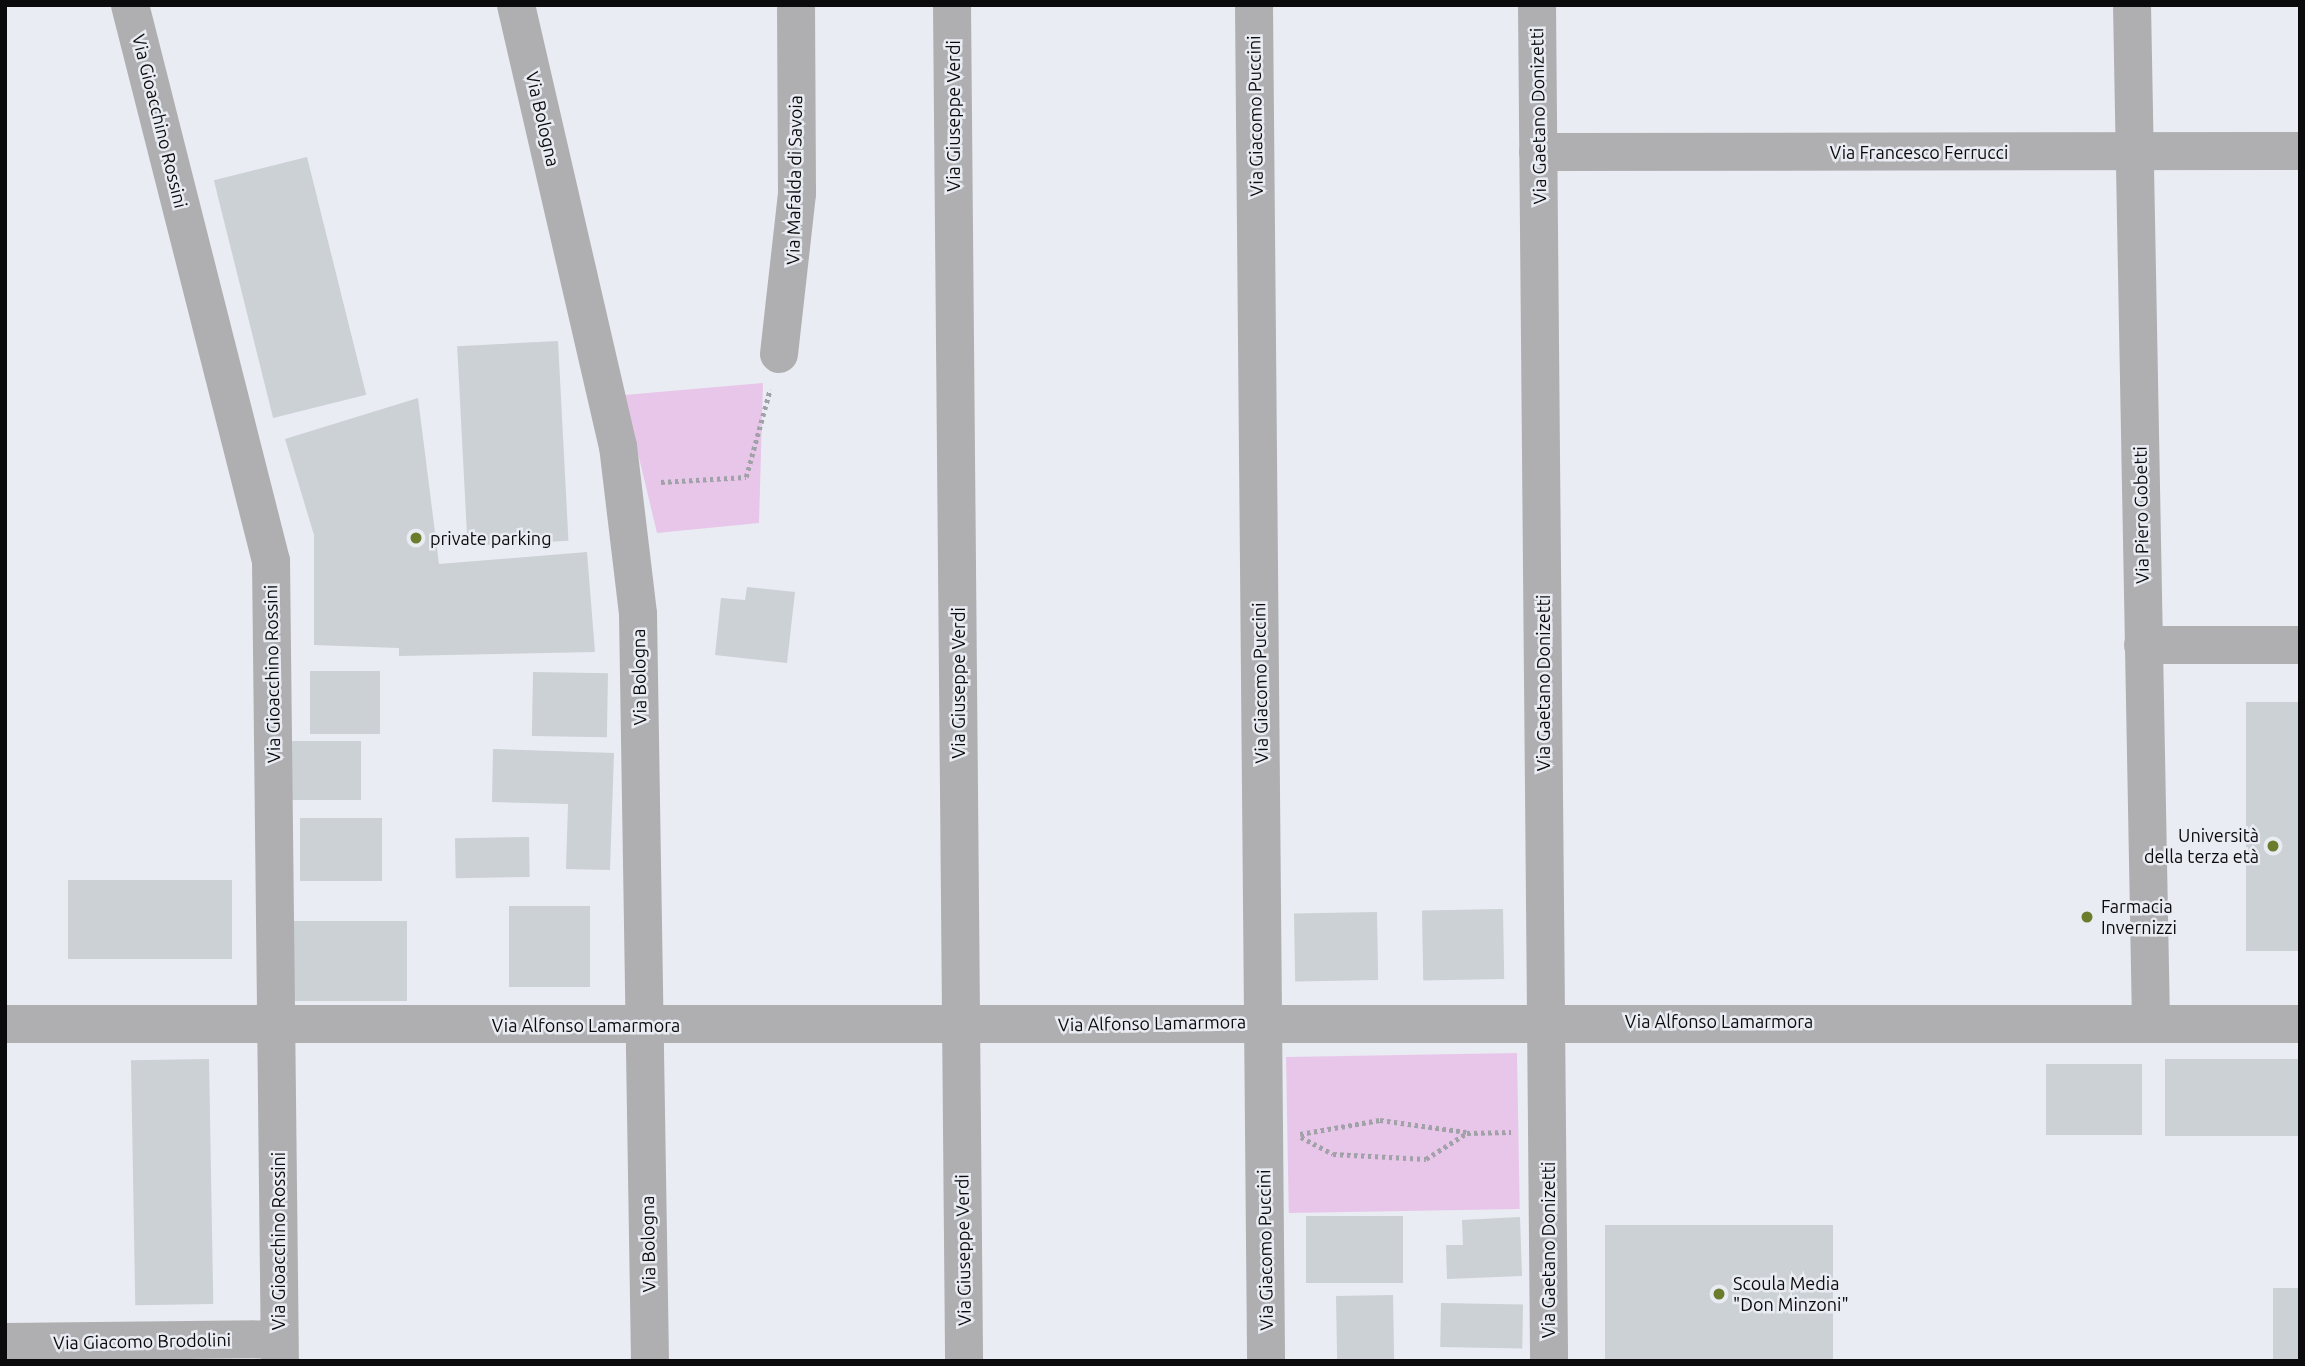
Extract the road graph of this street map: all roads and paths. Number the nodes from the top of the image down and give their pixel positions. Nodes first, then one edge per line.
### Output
1 (130, 5) edge
2 (516, 5) edge
3 (796, 5) edge
4 (953, 5) edge
5 (1254, 5) edge
6 (1537, 5) edge
7 (2132, 5) edge
8 (2134, 151) junction
9 (2300, 151) edge
10 (1538, 152) junction
11 (779, 354) joint
12 (623, 485) junction
13 (2143, 645) junction
14 (2300, 645) edge
15 (1546, 1020) junction
16 (1263, 1021) junction
17 (277, 1023) junction
18 (5, 1024) edge
19 (2151, 1024) junction
20 (2300, 1024) edge
21 (961, 1025) junction
22 (644, 1026) junction
23 (1547, 1132) junction
24 (1467, 1133) junction
25 (1280, 1135) junction
26 (5, 1342) edge
27 (279, 1350) edge
28 (650, 1361) edge
29 (964, 1361) edge
30 (1266, 1361) edge
31 (1549, 1361) edge

1 - 17 street, Via Gioacchino Rossini
2 - 12 street, Via Bologna
3 - 11 street, Via Mafalda di Savoia
4 - 21 street, Via Giuseppe Verdi
5 - 16 street, Via Giacomo Puccini
6 - 10 street, Via Gaetano Donizetti
7 - 8 street, Via Piero Gobetti
8 - 9 street, Via Francesco Ferrucci
8 - 10 street, Via Francesco Ferrucci
8 - 13 street, Via Piero Gobetti
10 - 15 street, Via Gaetano Donizetti
11 - 12 path
12 - 22 street, Via Bologna
13 - 14 street
13 - 19 street, Via Piero Gobetti
15 - 16 street, Via Alfonso Lamarmora
15 - 19 street, Via Alfonso Lamarmora
15 - 23 street, Via Gaetano Donizetti
16 - 21 street, Via Alfonso Lamarmora
16 - 25 street, Via Giacomo Puccini
17 - 18 street, Via Alfonso Lamarmora
17 - 22 street, Via Alfonso Lamarmora
17 - 27 street, Via Gioacchino Rossini
19 - 20 street, Via Alfonso Lamarmora
21 - 22 street, Via Alfonso Lamarmora
21 - 29 street, Via Giuseppe Verdi
22 - 28 street, Via Bologna
23 - 24 path
23 - 31 street, Via Gaetano Donizetti
24 - 25 path
24 - 25 path
25 - 30 street, Via Giacomo Puccini
26 - 27 street, Via Giacomo Brodolini

